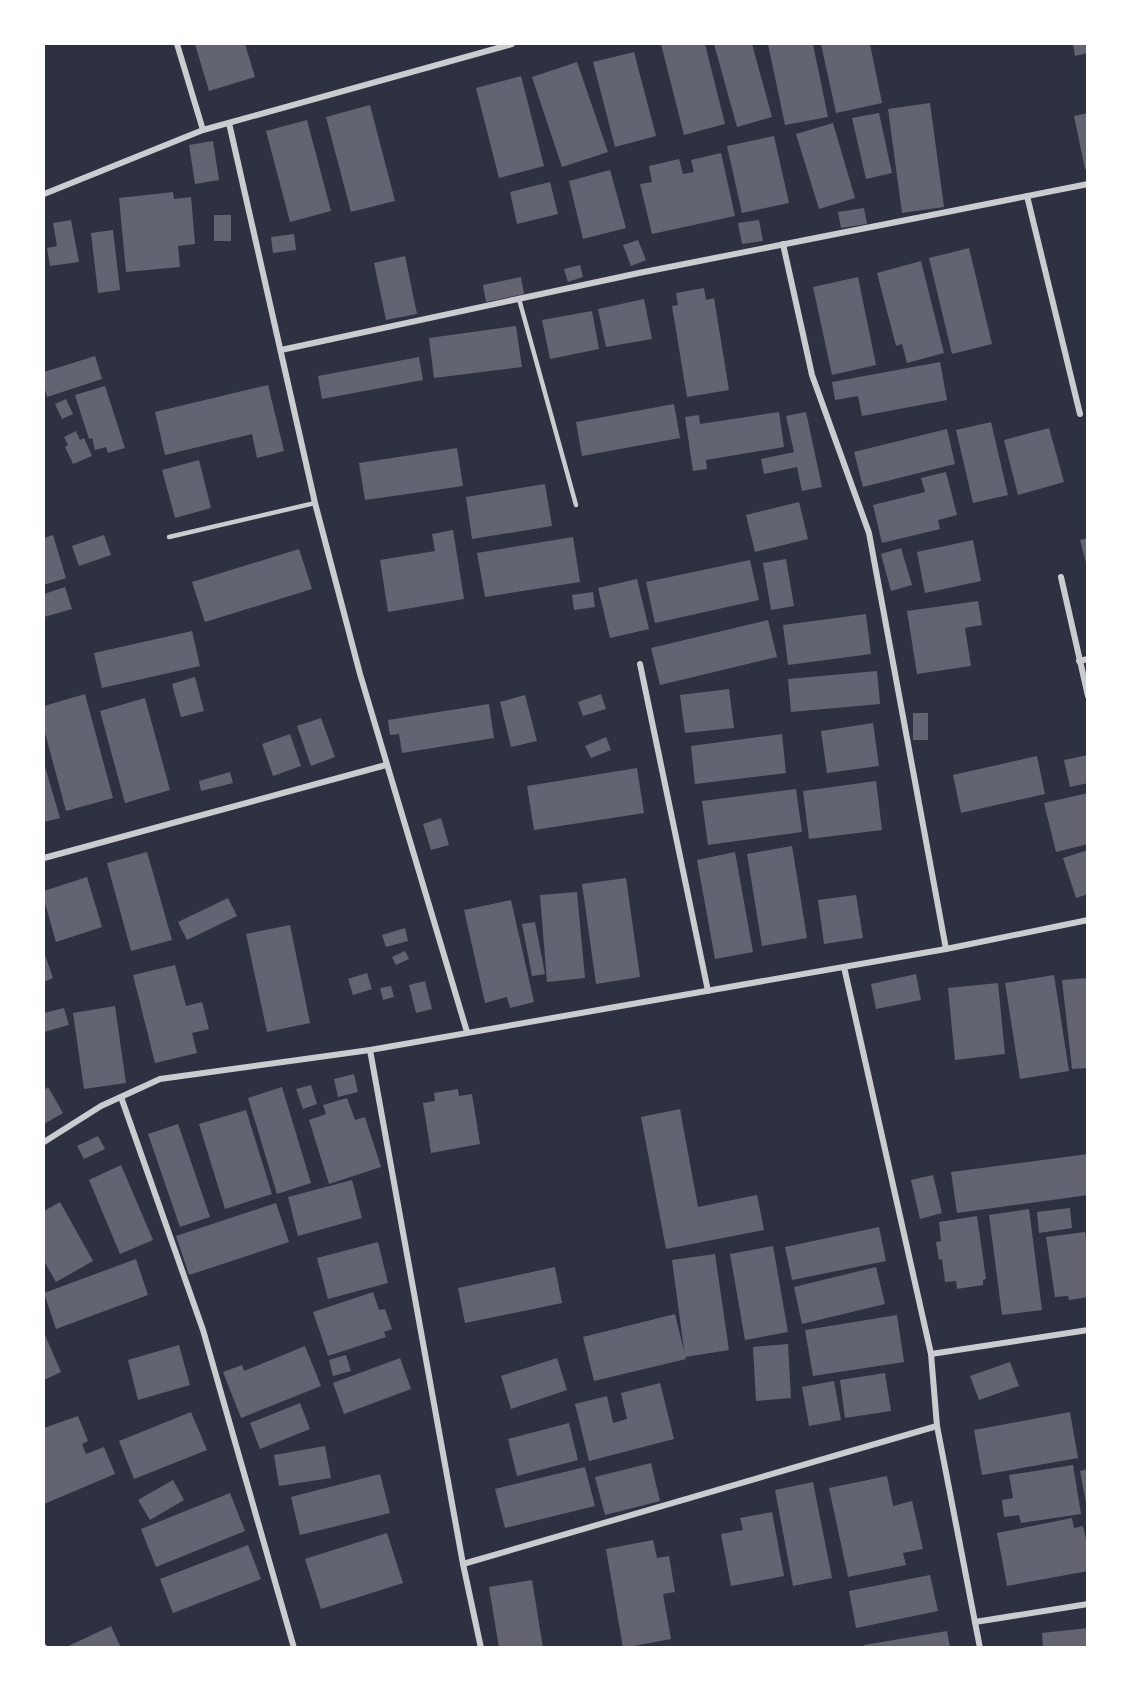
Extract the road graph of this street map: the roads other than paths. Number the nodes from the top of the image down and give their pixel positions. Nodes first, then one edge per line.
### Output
1 (177, 44) edge
2 (512, 44) edge
3 (229, 123) junction
4 (203, 130) junction
5 (1088, 184) edge
6 (44, 194) edge
7 (1028, 196) junction
8 (783, 244) junction
9 (519, 299) junction
10 (280, 350) junction
11 (1080, 414) dead end
12 (315, 503) junction
13 (576, 505) dead end
14 (169, 537) dead end
15 (1061, 577) dead end
16 (1088, 659) edge
17 (1079, 661) junction
18 (639, 664) dead end
19 (1088, 696) edge
20 (386, 765) junction
21 (44, 858) edge
22 (1088, 920) edge
23 (946, 949) junction
24 (844, 967) junction
25 (708, 991) junction
26 (467, 1032) junction
27 (370, 1050) junction
28 (121, 1097) junction
29 (44, 1143) edge
30 (1088, 1330) edge
31 (931, 1353) junction
32 (937, 1426) junction
33 (462, 1564) junction
34 (1088, 1604) edge
35 (975, 1622) junction
36 (294, 1647) edge
37 (481, 1647) edge
38 (980, 1647) edge

1 - 4 street
2 - 3 street
3 - 4 street
3 - 10 street
4 - 6 street
5 - 7 street
7 - 8 street
7 - 11 street
8 - 9 street
8 - 23 street
9 - 10 street
9 - 13 lane
10 - 12 street
12 - 14 lane
12 - 20 street
15 - 17 street
16 - 17 street
17 - 19 street
18 - 25 street
20 - 21 street
20 - 26 street
22 - 23 street
23 - 24 street
24 - 25 street
24 - 31 street
25 - 26 street
26 - 27 street
27 - 28 street
27 - 33 street
28 - 29 street
28 - 36 street
30 - 31 street
31 - 32 street
32 - 33 street
32 - 35 street
33 - 37 street
34 - 35 street
35 - 38 street

